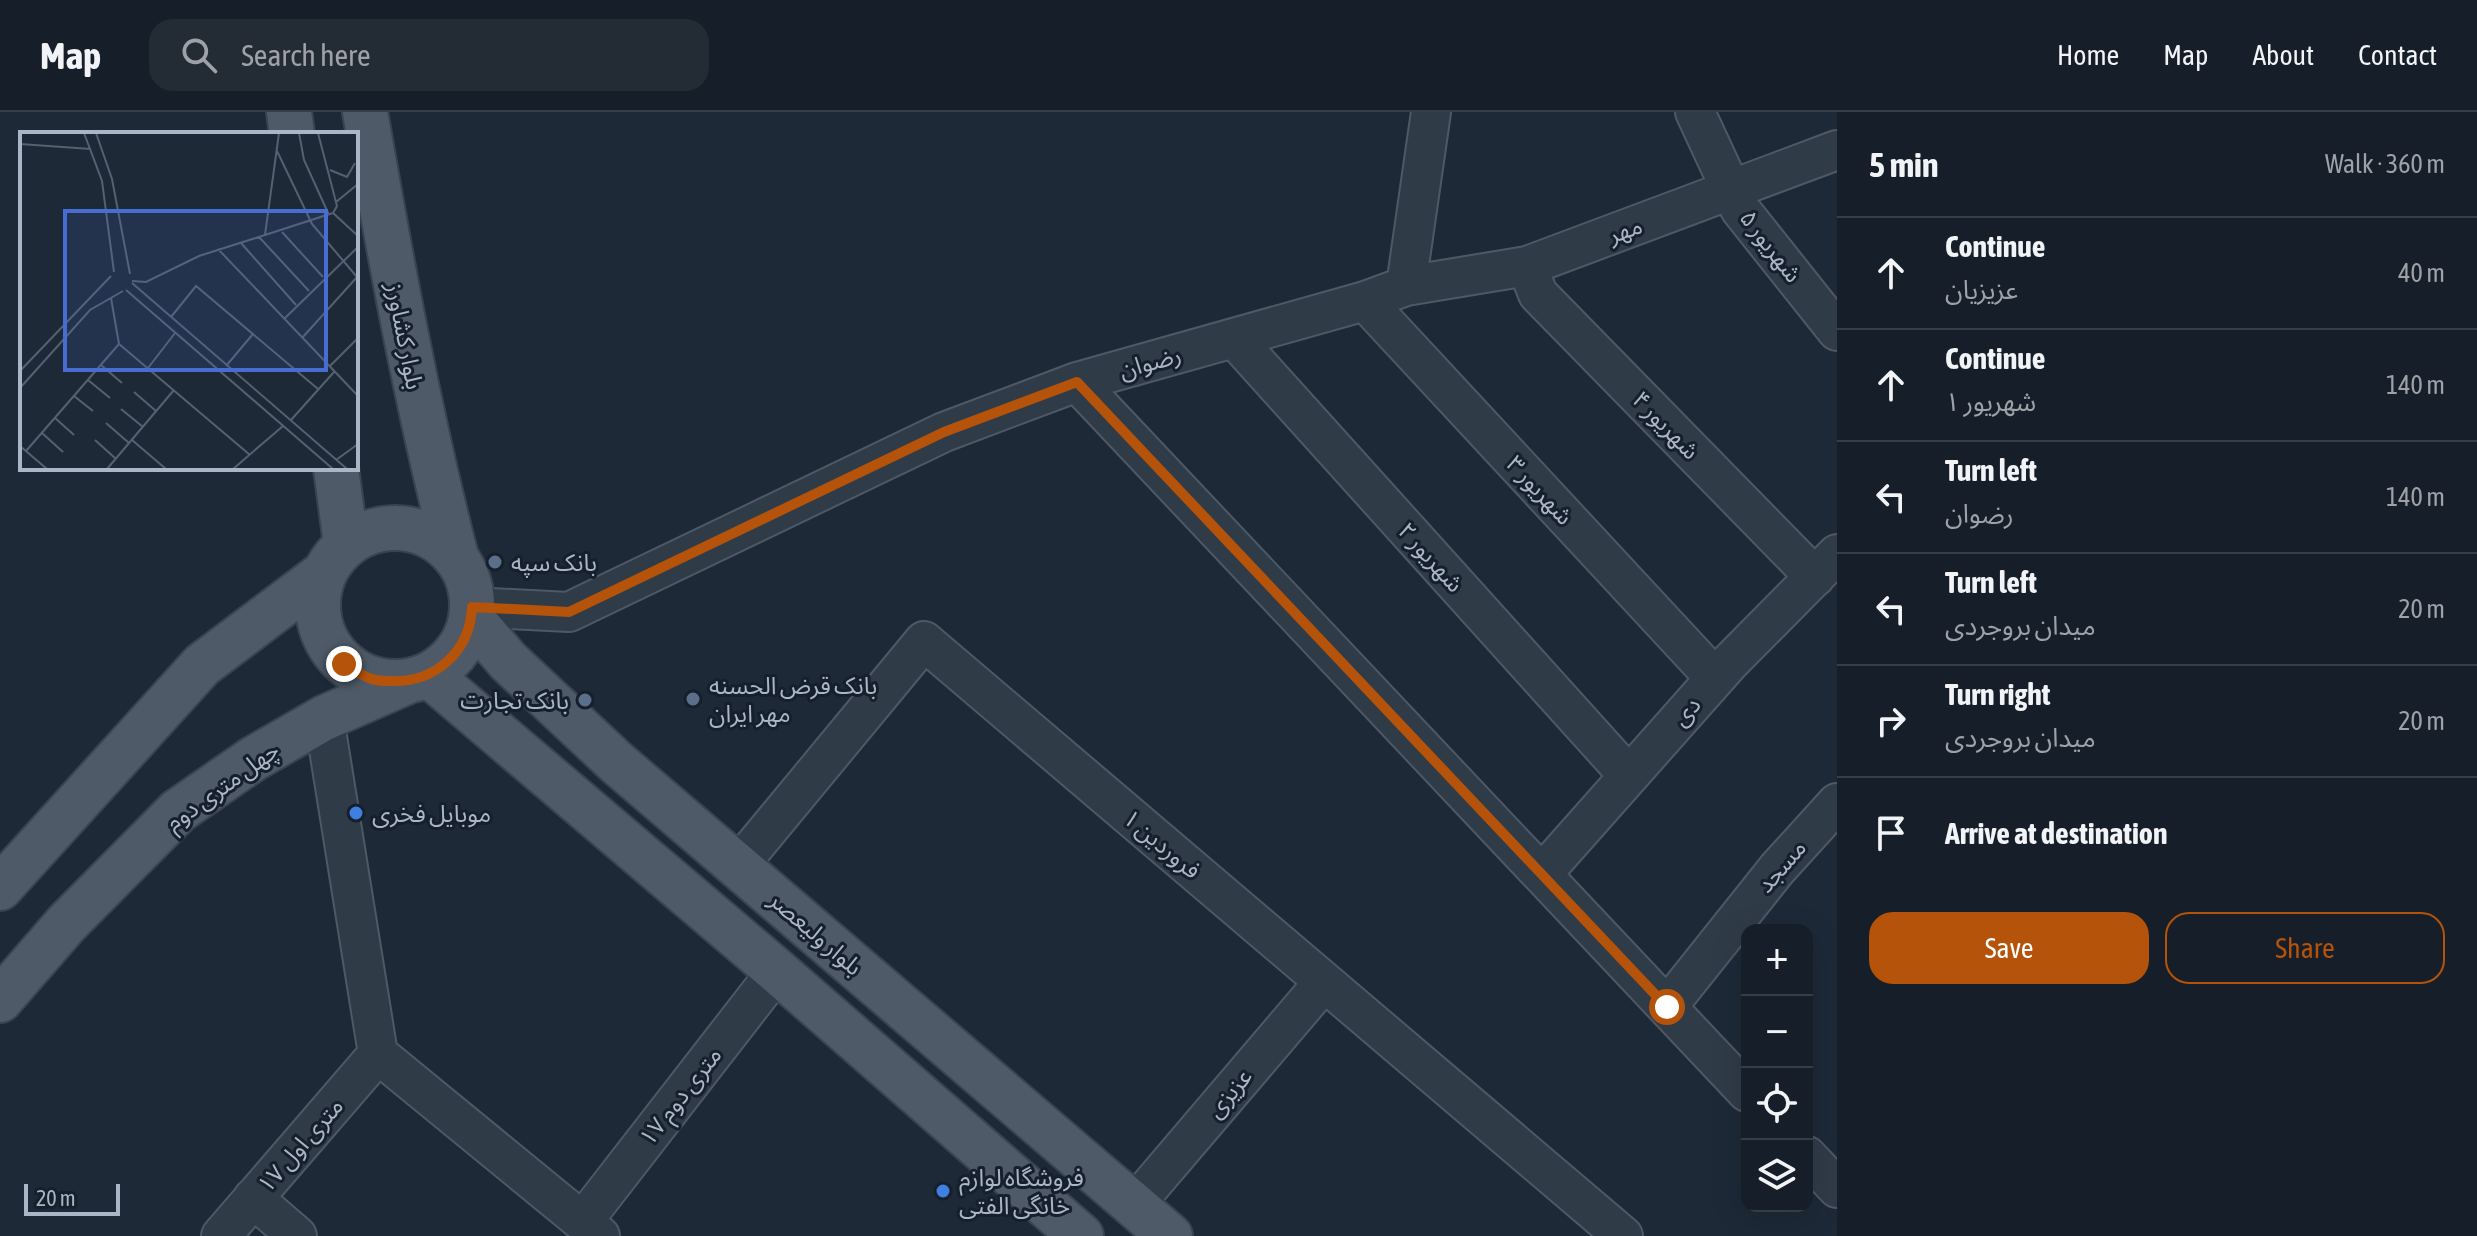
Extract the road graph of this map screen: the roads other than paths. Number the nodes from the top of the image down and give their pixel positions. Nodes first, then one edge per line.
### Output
1 (289, 112) edge
2 (365, 112) edge
3 (1431, 112) edge
4 (1695, 112) edge
5 (292, 132) edge
6 (1837, 150) edge
7 (1733, 190) junction
8 (1527, 266) junction
9 (1406, 286) junction
10 (1365, 301) junction
11 (1837, 331) edge
12 (1234, 338) junction
13 (1077, 382) junction
14 (336, 470) edge
15 (456, 557) junction
16 (335, 559) junction
17 (1826, 566) edge
18 (472, 613) junction
19 (418, 678) junction
20 (1715, 678) junction
21 (324, 718) junction
22 (1629, 776) junction
23 (1837, 803) edge
24 (738, 866) junction
25 (1542, 874) junction
26 (0, 888) edge
27 (777, 971) junction
28 (1324, 982) junction
29 (0, 1000) edge
30 (1667, 1007) junction
31 (378, 1054) junction
32 (1741, 1086) edge
33 (1813, 1162) edge
34 (1837, 1188) edge
35 (253, 1198) junction
36 (1134, 1205) junction
37 (592, 1229) edge
38 (221, 1236) edge
39 (297, 1236) edge
40 (1081, 1236) edge
41 (1170, 1236) edge
42 (1623, 1236) edge

1 - 5 main road
2 - 15 main road, بلوار کشاورز
3 - 9 street
4 - 7 street, شهریور ۵
6 - 7 street, مهر
7 - 8 street, مهر
7 - 11 street, شهریور ۵
8 - 9 street, مهر
8 - 17 street, شهریور ۴
9 - 10 street, رضوان
10 - 12 street, رضوان
10 - 20 street, شهریور ۳
12 - 13 street, رضوان
12 - 22 street, شهریور ۲
13 - 18 street, رضوان
13 - 25 street
14 - 16 main road
15 - 16 main road
15 - 18 main road
16 - 19 main road
16 - 26 main road
17 - 20 street, دی
18 - 19 main road
18 - 24 main road, بلوار ولیعصر
19 - 21 main road, چهل متری دوم
19 - 27 main road
20 - 22 street, دی
21 - 29 main road, چهل متری دوم
21 - 31 street
22 - 25 street, دی
23 - 30 street, مسجد
24 - 28 street, فروردین ۱
24 - 36 main road, بلوار ولیعصر
25 - 30 street
27 - 37 street, ۱۷ متری دوم
27 - 40 main road
28 - 36 street, عزیزی
28 - 42 street, فروردین ۱
30 - 32 street
31 - 35 street, ۱۷ متری اول
31 - 37 street, ۱۷ متری دوم
33 - 34 street
35 - 38 street, ۱۷ متری اول
35 - 39 street
36 - 41 main road, بلوار ولیعصر

